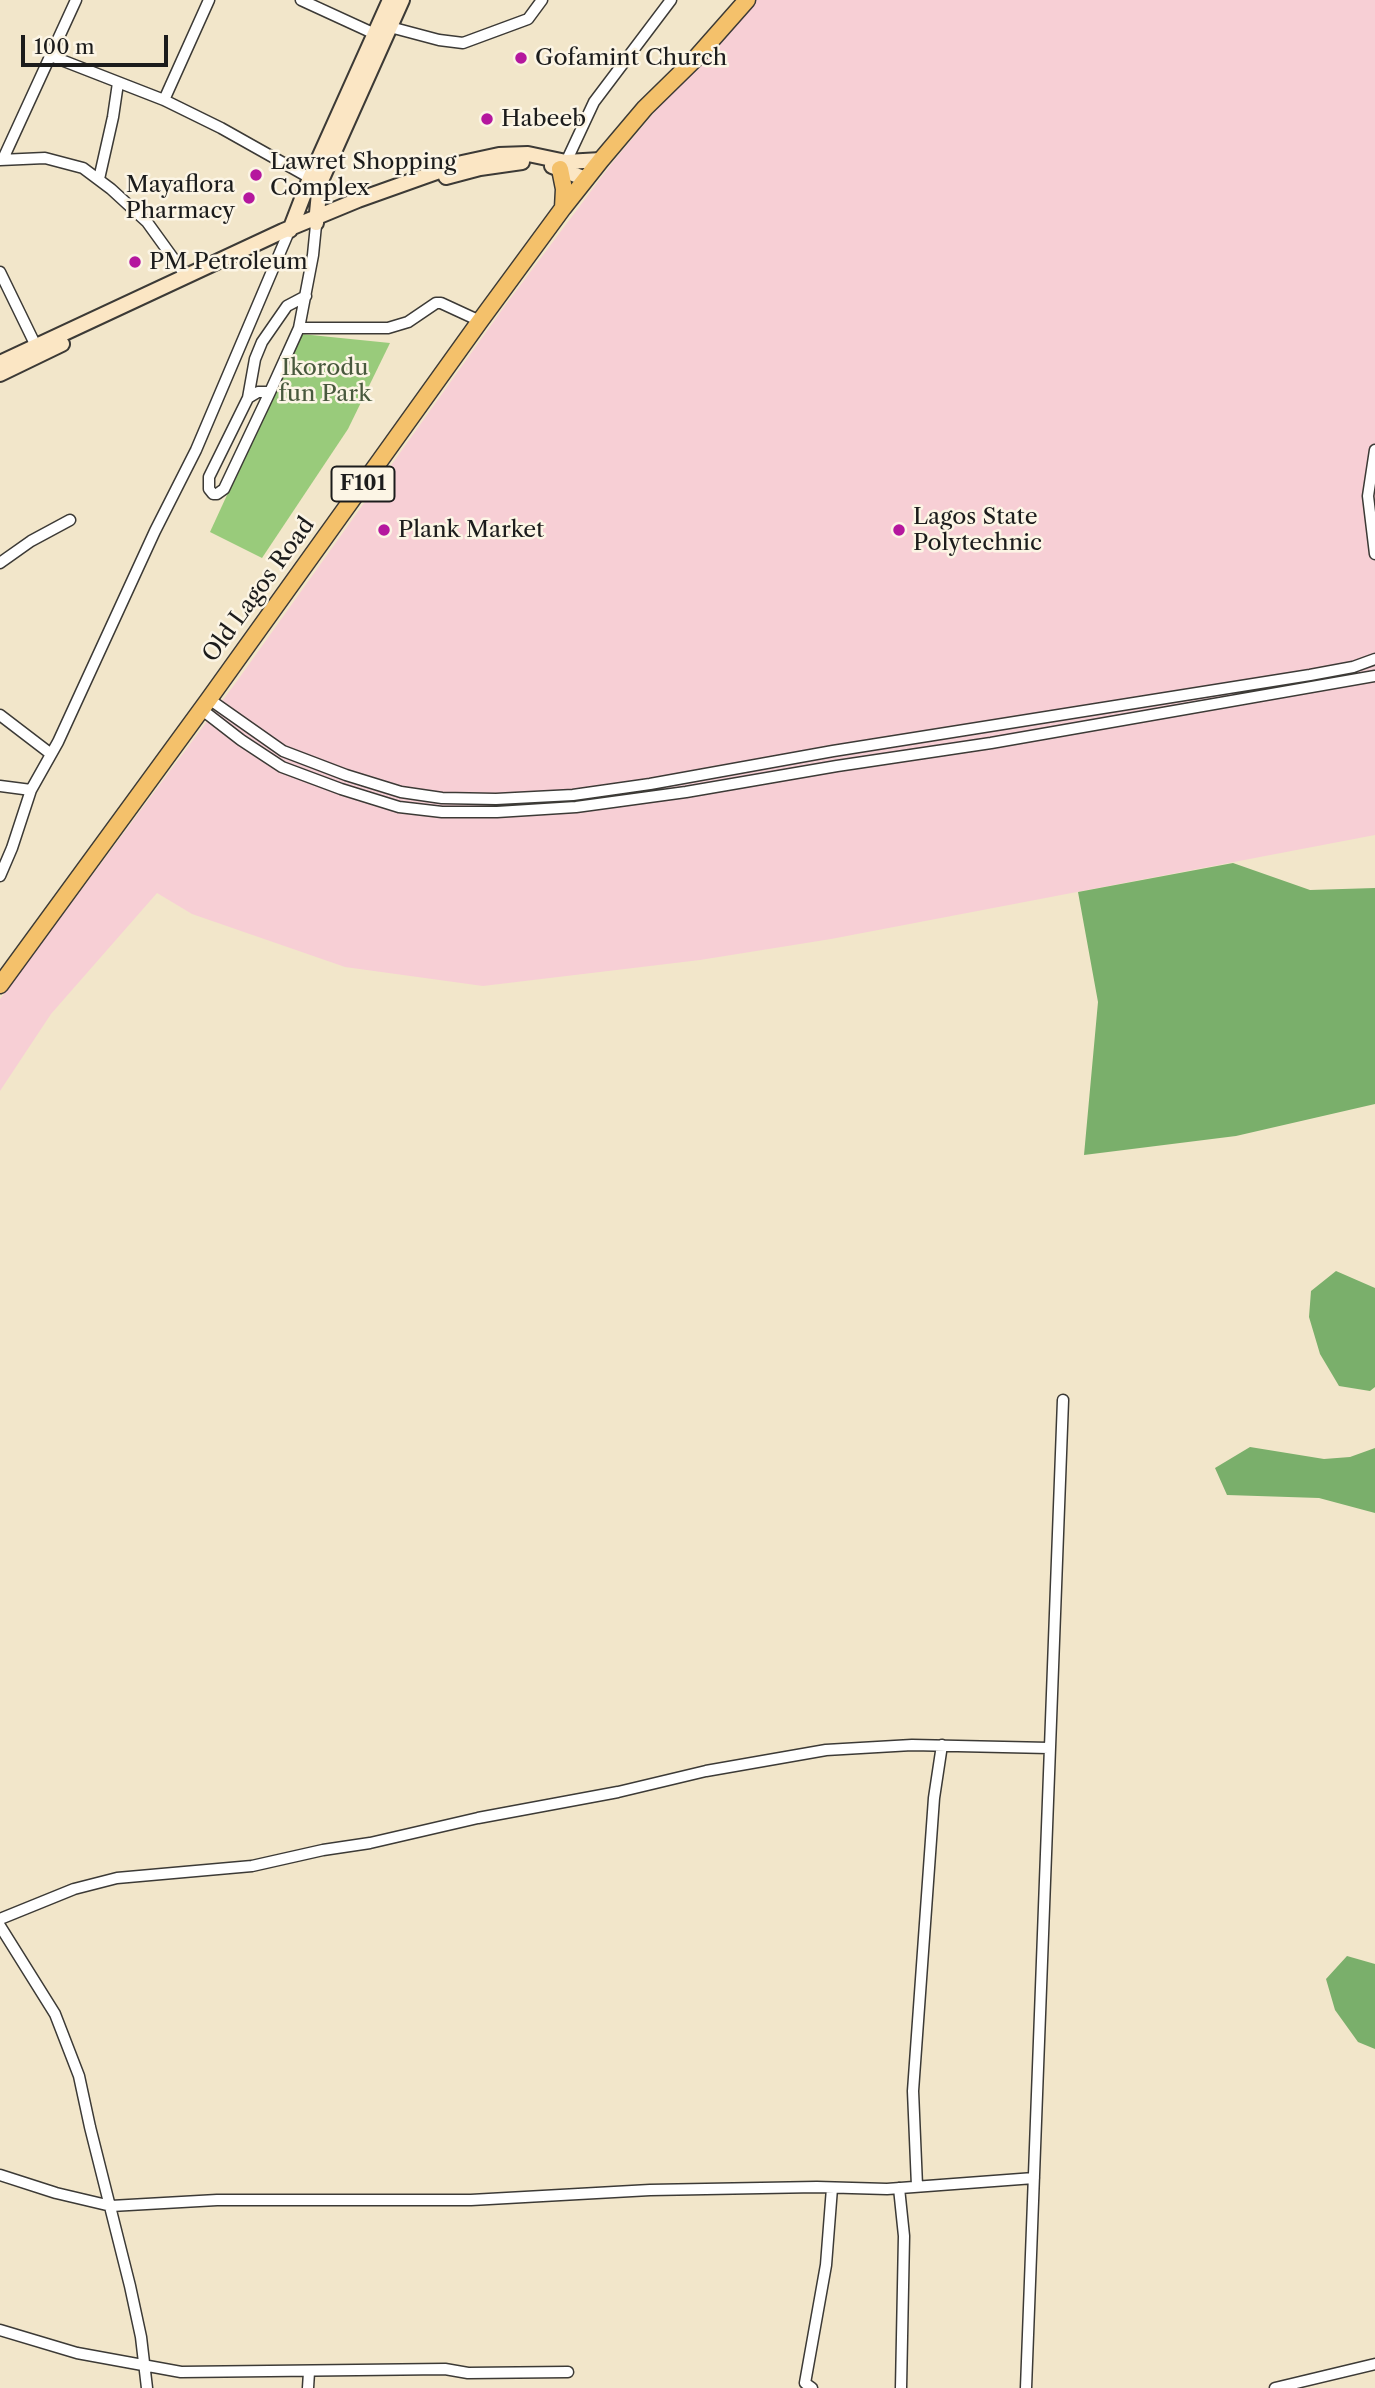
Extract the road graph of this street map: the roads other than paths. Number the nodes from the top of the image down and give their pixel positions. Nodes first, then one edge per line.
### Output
1 (76, 0) edge
2 (209, 0) edge
3 (301, 0) edge
4 (390, 0) edge
5 (402, 0) edge
6 (542, 0) edge
7 (671, 0) edge
8 (747, 0) edge
9 (390, 27) junction
10 (375, 34) junction
11 (51, 56) junction
12 (118, 83) junction
13 (163, 100) junction
14 (2, 159) edge
15 (601, 160) junction
16 (563, 165) junction
17 (310, 178) junction
18 (99, 179) junction
19 (586, 179) junction
20 (564, 208) junction
21 (316, 221) junction
22 (289, 232) junction
23 (0, 272) edge
24 (186, 276) junction
25 (306, 296) junction
26 (480, 321) junction
27 (299, 328) junction
28 (36, 346) junction
29 (0, 363) edge
30 (0, 374) edge
31 (270, 392) junction
32 (248, 398) junction
33 (1375, 450) edge
34 (70, 520) dead end
35 (1375, 554) edge
36 (0, 563) edge
37 (1375, 659) edge
38 (1375, 676) edge
39 (205, 704) junction
40 (0, 715) edge
41 (51, 754) junction
42 (0, 786) edge
43 (31, 790) junction
44 (0, 876) edge
45 (0, 985) edge
46 (1063, 1400) dead end
47 (942, 1745) junction
48 (1049, 1748) junction
49 (0, 1919) edge
50 (0, 1926) edge
51 (0, 2175) edge
52 (1034, 2178) junction
53 (917, 2186) junction
54 (832, 2188) junction
55 (899, 2188) junction
56 (111, 2206) junction
57 (0, 2330) edge
58 (1375, 2364) edge
59 (145, 2366) junction
60 (309, 2372) junction
61 (568, 2372) dead end
62 (147, 2388) edge
63 (308, 2388) edge
64 (812, 2388) edge
65 (901, 2388) edge
66 (1026, 2388) edge
67 (1276, 2388) edge

1 - 11 street
2 - 13 street
3 - 10 street
4 - 10 main road
5 - 9 main road
6 - 9 street
7 - 16 street
8 - 15 main road, Old Lagos Road / F101
9 - 21 main road
10 - 17 main road
11 - 12 street
11 - 14 street
12 - 13 street
12 - 18 street
13 - 17 street
14 - 18 street
15 - 16 main road
15 - 19 main road, Old Lagos Road / F101
16 - 19 main road
16 - 20 main road
16 - 21 main road
17 - 22 main road
18 - 24 street
19 - 20 main road, Old Lagos Road / F101
20 - 26 main road, Old Lagos Road / F101
21 - 22 main road
21 - 25 street
22 - 24 main road
22 - 30 main road
22 - 41 street
23 - 28 street
24 - 28 main road
25 - 27 street
25 - 32 street
26 - 27 street
26 - 39 main road, Old Lagos Road / F101
27 - 31 street
28 - 29 main road
31 - 32 street
31 - 32 street
33 - 35 street
34 - 36 street
37 - 39 street
38 - 39 street
39 - 45 main road, Old Lagos Road / F101
40 - 41 street
41 - 43 street
42 - 43 street
43 - 44 street
46 - 48 street
47 - 48 street
47 - 49 street
47 - 53 street
48 - 52 street
50 - 56 street
51 - 56 street
52 - 53 street
52 - 66 street
53 - 55 street
54 - 55 street
54 - 56 street
54 - 64 street
55 - 65 street
56 - 59 street
57 - 59 street
58 - 67 street
59 - 60 street
59 - 62 street
60 - 61 street
60 - 63 street

